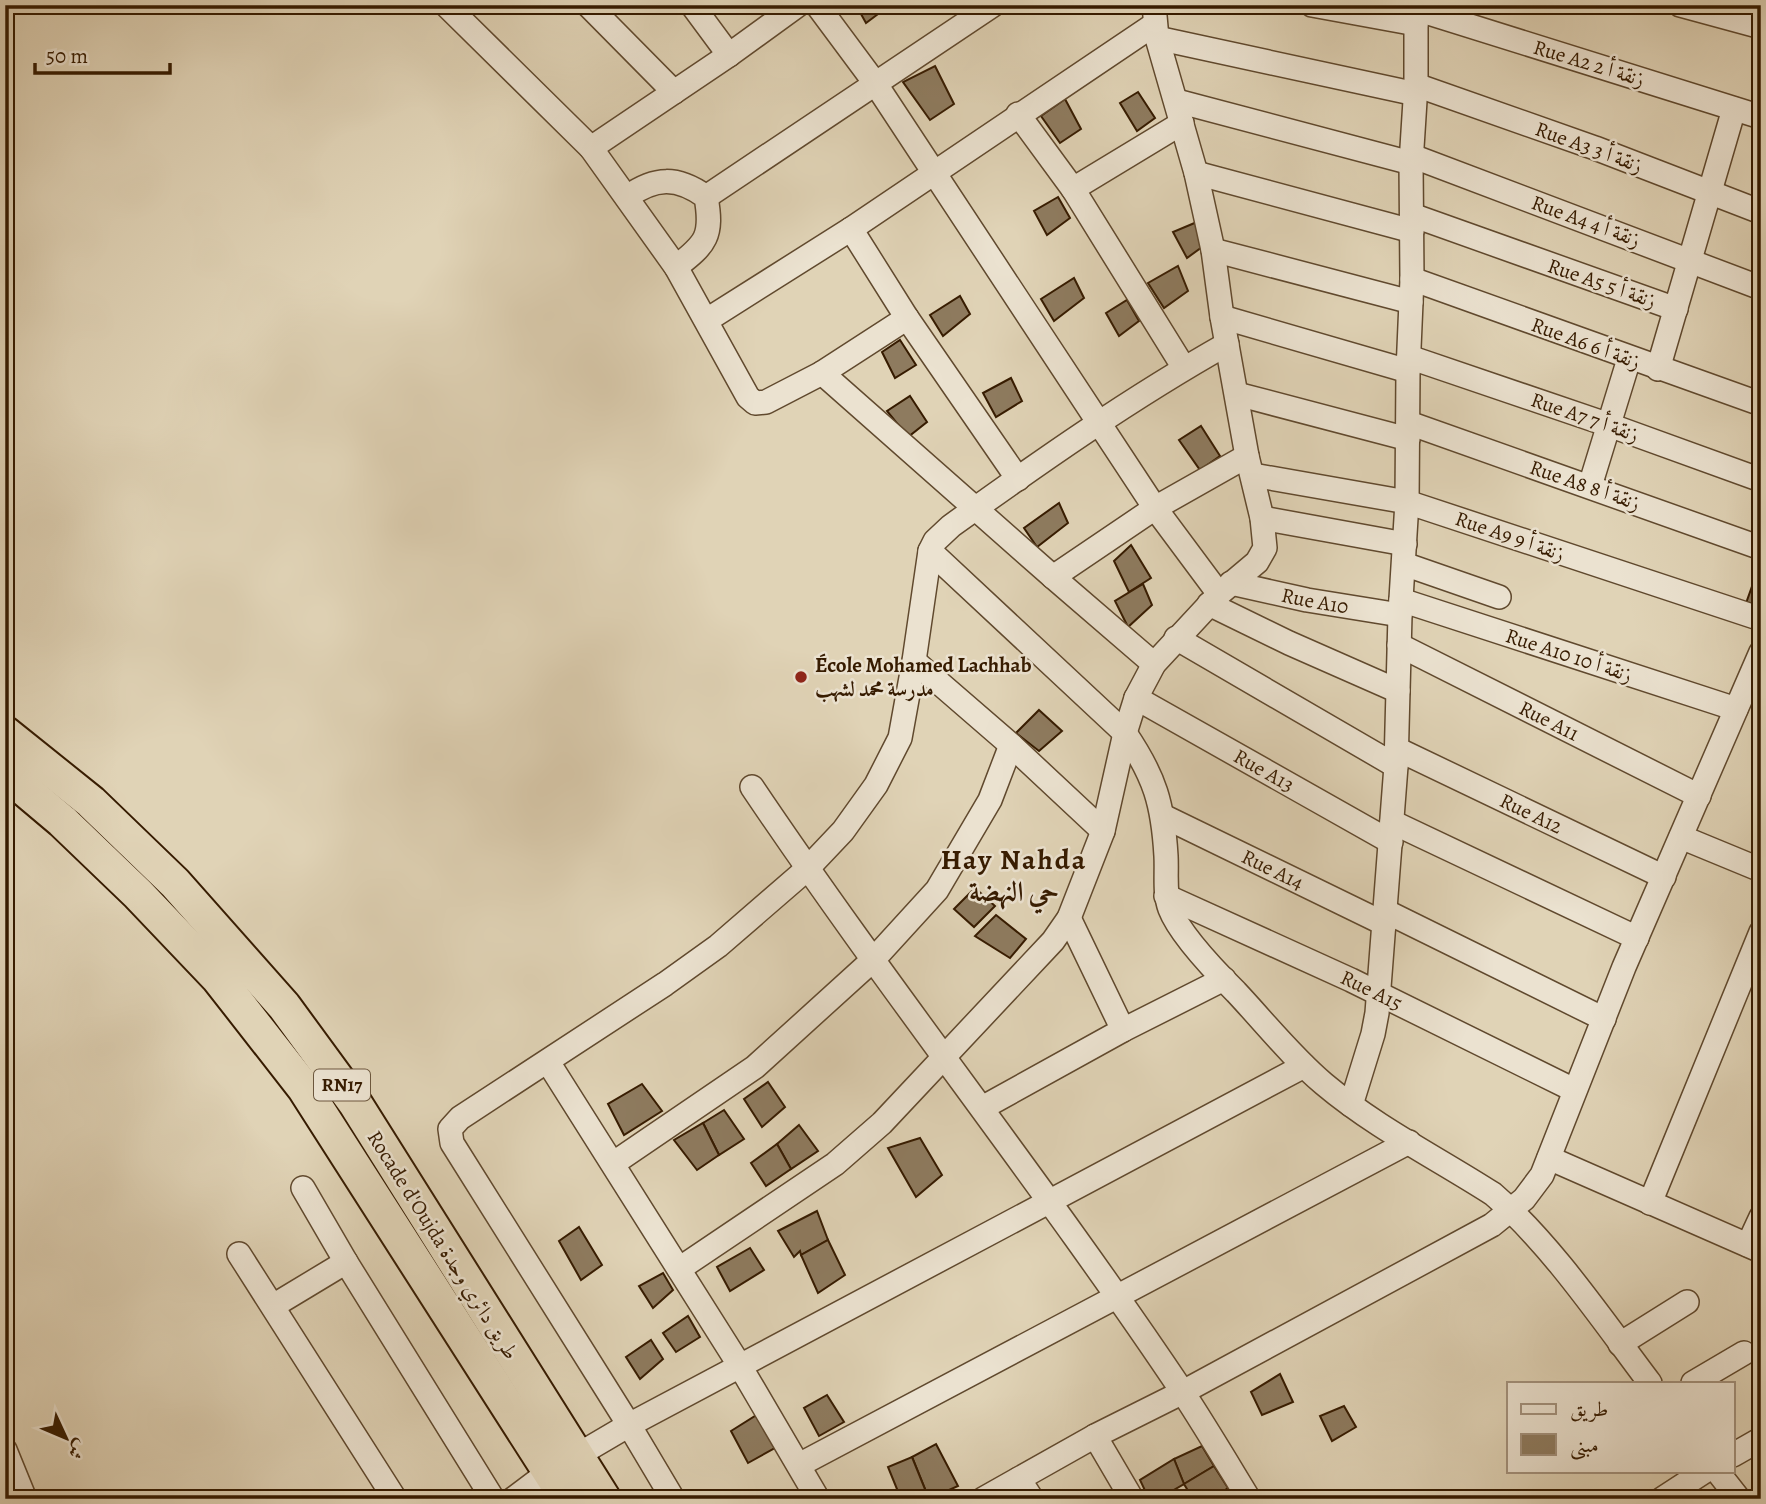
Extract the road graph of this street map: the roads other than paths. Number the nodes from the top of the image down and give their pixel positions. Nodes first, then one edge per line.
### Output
1 (446, 5) edge
2 (588, 5) edge
3 (692, 5) edge
4 (798, 5) edge
5 (817, 5) edge
6 (993, 5) edge
7 (1312, 5) edge
8 (1689, 6) edge
9 (1416, 13) edge
10 (1155, 22) edge
11 (1761, 27) edge
12 (729, 55) junction
13 (875, 83) junction
14 (1416, 90) junction
15 (674, 92) junction
16 (1734, 109) junction
17 (1179, 112) junction
18 (1018, 114) junction
19 (1761, 117) edge
20 (591, 148) junction
21 (1411, 160) junction
22 (934, 173) junction
23 (1196, 173) junction
24 (1073, 189) junction
25 (1711, 193) junction
26 (627, 197) junction
27 (706, 197) junction
28 (1761, 212) edge
29 (1412, 223) junction
30 (851, 229) junction
31 (1213, 250) junction
32 (1691, 260) junction
33 (676, 267) junction
34 (1761, 288) edge
35 (1412, 291) junction
36 (1676, 309) junction
37 (1222, 317) junction
38 (906, 318) junction
39 (707, 320) junction
40 (1227, 344) junction
41 (1629, 359) junction
42 (1408, 364) junction
43 (1184, 368) junction
44 (1658, 369) junction
45 (822, 373) junction
46 (1237, 394) junction
47 (1761, 404) edge
48 (1101, 423) junction
49 (1609, 425) junction
50 (1408, 431) junction
51 (1250, 466) junction
52 (1018, 478) junction
53 (1761, 480) edge
54 (1590, 486) junction
55 (1407, 502) junction
56 (975, 508) junction
57 (1155, 508) junction
58 (1262, 518) junction
59 (1761, 548) edge
60 (930, 551) junction
61 (1405, 554) junction
62 (1053, 577) junction
63 (1220, 594) junction
64 (1499, 597) dead end
65 (1400, 607) junction
66 (1761, 619) edge
67 (1176, 638) junction
68 (1399, 645) junction
69 (1761, 652) edge
70 (914, 660) junction
71 (1154, 664) junction
72 (1398, 691) junction
73 (1136, 698) junction
74 (1736, 709) junction
75 (5, 733) edge
76 (1125, 733) junction
77 (1011, 745) junction
78 (1397, 758) junction
79 (5, 773) edge
80 (752, 787) dead end
81 (1699, 796) junction
82 (1163, 816) junction
83 (1103, 831) junction
84 (1392, 832) junction
85 (1681, 837) junction
86 (807, 869) junction
87 (1761, 870) edge
88 (1664, 877) junction
89 (1166, 896) junction
90 (1069, 918) junction
91 (1385, 918) junction
92 (1761, 932) edge
93 (1637, 938) junction
94 (874, 959) junction
95 (1224, 979) junction
96 (1379, 994) junction
97 (1604, 1019) junction
98 (1123, 1030) junction
99 (945, 1058) junction
100 (548, 1062) junction
101 (1304, 1066) junction
102 (1574, 1090) junction
103 (1351, 1105) junction
104 (982, 1108) junction
105 (1409, 1142) junction
106 (1549, 1158) junction
107 (614, 1163) junction
108 (303, 1188) dead end
109 (1049, 1203) junction
110 (1650, 1203) junction
111 (1511, 1210) junction
112 (1761, 1217) edge
113 (1754, 1248) edge
114 (239, 1254) dead end
115 (346, 1262) junction
116 (679, 1269) junction
117 (1116, 1296) junction
118 (1687, 1302) dead end
119 (273, 1306) junction
120 (1620, 1343) junction
121 (1744, 1353) dead end
122 (740, 1366) junction
123 (1649, 1382) edge
124 (1695, 1382) edge
125 (1183, 1392) junction
126 (629, 1425) junction
127 (1095, 1436) junction
128 (1761, 1438) edge
129 (5, 1450) edge
130 (1734, 1454) edge
131 (799, 1465) junction
132 (1703, 1472) edge
133 (1718, 1472) edge
134 (564, 1475) edge
135 (1020, 1479) junction
136 (25, 1499) edge
137 (395, 1499) edge
138 (493, 1499) edge
139 (513, 1499) edge
140 (604, 1499) edge
141 (673, 1499) edge
142 (818, 1499) edge
143 (983, 1499) edge
144 (1032, 1499) edge
145 (1132, 1499) edge
146 (1249, 1499) edge
147 (1662, 1499) edge
148 (1739, 1499) edge

1 - 20 street
2 - 15 street
3 - 12 street
4 - 12 street
5 - 13 street
6 - 13 street
7 - 9 street, Rue A2 زنقة أ 2
8 - 11 street
9 - 14 street
9 - 16 street, Rue A2 زنقة أ 2
10 - 14 street, Rue A3 زنقة أ 3
10 - 17 street
10 - 18 street
12 - 15 street
13 - 22 street
13 - 27 street
14 - 21 street
14 - 25 street, Rue A3 زنقة أ 3
15 - 20 street
16 - 19 street, Rue A2 زنقة أ 2
16 - 25 street, Rue A5 زنقة أ 5
17 - 21 street, Rue A4 زنقة أ 4
17 - 23 street
17 - 24 street
18 - 22 street
18 - 24 street
20 - 26 street
21 - 29 street
21 - 32 street, Rue A4 زنقة أ 4
22 - 30 street
22 - 48 street
23 - 29 street, Rue A5 زنقة أ 5
23 - 31 street
24 - 43 street
25 - 28 street, Rue A3 زنقة أ 3
25 - 32 street, Rue A5 زنقة أ 5
26 - 27 street
26 - 33 street
27 - 33 street
29 - 35 street
29 - 36 street, Rue A5 زنقة أ 5
30 - 38 street
30 - 39 street
31 - 35 street, Rue A6 زنقة أ 6
31 - 37 street
32 - 34 street, Rue A4 زنقة أ 4
32 - 36 street, Rue A5 زنقة أ 5
33 - 39 street
35 - 41 street, Rue A6 زنقة أ 6
35 - 42 street
36 - 44 street
37 - 40 street
37 - 42 street, Rue A7 زنقة أ 7
38 - 45 street
38 - 52 street
39 - 45 street
40 - 43 street
40 - 46 street
41 - 44 street, Rue A6 زنقة أ 6
41 - 49 street
42 - 49 street, Rue A7 زنقة أ 7
42 - 50 street
43 - 48 street
44 - 47 street, Rue A6 زنقة أ 6
45 - 56 street
46 - 50 street, Rue A8 زنقة أ 8
46 - 51 street
48 - 52 street
48 - 57 street
49 - 53 street, Rue A7 زنقة أ 7
49 - 54 street
50 - 54 street, Rue A8 زنقة أ 8
50 - 55 street
51 - 55 street, Rue A9 زنقة أ 9
51 - 57 street
51 - 58 street
52 - 56 street
54 - 59 street, Rue A8 زنقة أ 8
55 - 61 street
55 - 66 street, Rue A9 زنقة أ 9
56 - 60 street
56 - 62 street
57 - 62 street
57 - 63 street
58 - 61 street
58 - 63 street
60 - 70 street
60 - 76 street
61 - 64 street
61 - 65 street
62 - 71 street
63 - 65 street, Rue A10
63 - 67 street
63 - 72 street
65 - 68 street
65 - 74 street, Rue A10 زنقة أ 10
67 - 71 street
67 - 78 street, Rue A12
68 - 72 street
68 - 81 street, Rue A11
69 - 74 street
70 - 77 street
70 - 86 street
71 - 73 street
72 - 78 street
73 - 76 street
73 - 84 street, Rue A13
74 - 81 street
75 - 134 highway, Rocade d'Oujda طريق دائري وجدة / RN17
76 - 82 street
76 - 83 street
77 - 83 street
77 - 94 street
78 - 84 street
78 - 88 street, Rue A12
79 - 134 highway, Rocade d'Oujda طريق دائري وجدة / RN17
80 - 86 street
81 - 85 street
82 - 89 street
82 - 91 street, Rue A14
83 - 90 street
84 - 91 street
84 - 93 street, Rue A13
85 - 87 street
85 - 88 street
86 - 94 street
86 - 100 street
88 - 93 street
89 - 95 street
89 - 96 street, Rue A15
90 - 98 street
90 - 99 street
91 - 96 street
91 - 97 street, Rue A14
92 - 110 street
93 - 97 street
94 - 99 street
94 - 107 street
95 - 98 street
95 - 101 street
96 - 102 street, Rue A15
96 - 103 street
97 - 102 street
98 - 104 street
99 - 104 street
99 - 116 street
100 - 107 street
100 - 126 street
101 - 103 street
101 - 109 street
102 - 106 street
103 - 105 street
104 - 109 street
105 - 111 street
105 - 117 street
106 - 110 street
106 - 111 street
107 - 116 street
108 - 115 street
109 - 117 street
109 - 122 street
110 - 113 street
111 - 120 street
111 - 125 street
112 - 113 street
114 - 119 street
115 - 119 street
115 - 138 street
116 - 122 street
117 - 125 street
117 - 131 street
118 - 120 street
119 - 137 street
120 - 123 street
121 - 124 street
122 - 126 street
122 - 131 street
125 - 127 street
125 - 146 street
126 - 134 street
126 - 141 street
127 - 135 street
127 - 145 street
128 - 130 street
129 - 136 street
131 - 142 street
132 - 147 street
133 - 148 street
134 - 139 street
134 - 140 highway, Rocade d'Oujda طريق دائري وجدة / RN17
135 - 143 street
135 - 144 street

